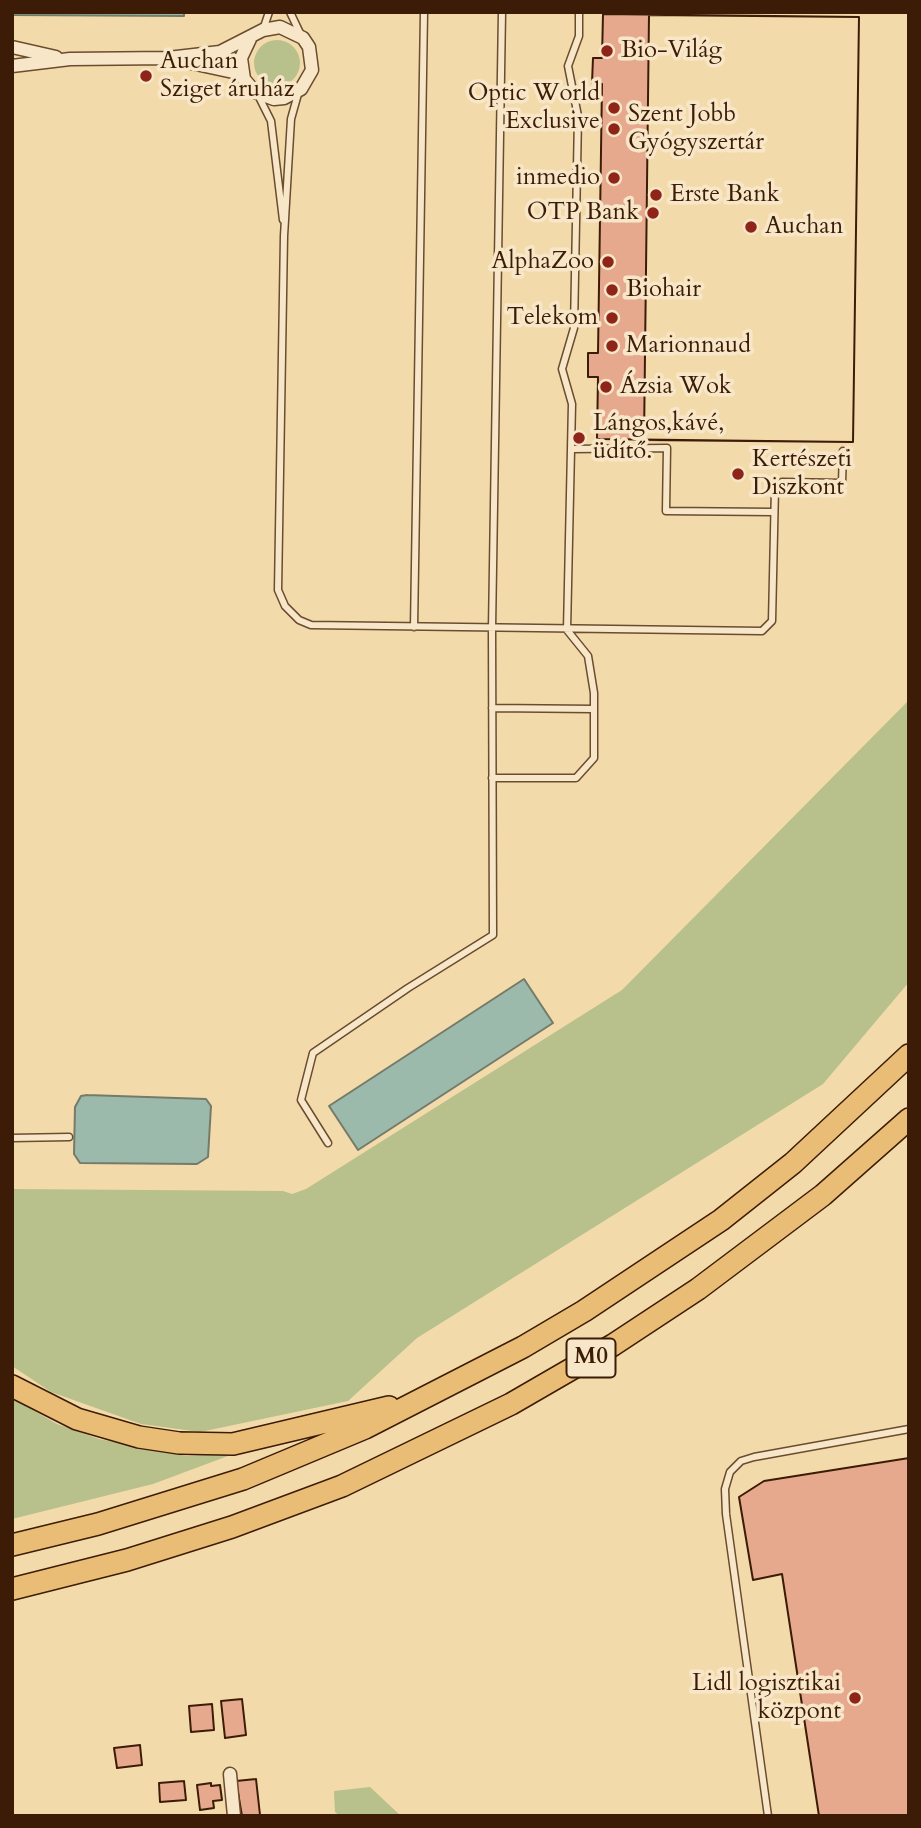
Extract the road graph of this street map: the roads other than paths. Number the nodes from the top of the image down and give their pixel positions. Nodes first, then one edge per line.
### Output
1 (269, 12) edge
2 (290, 12) edge
3 (424, 12) edge
4 (502, 12) edge
5 (579, 12) edge
6 (263, 30) junction
7 (303, 38) junction
8 (250, 39) junction
9 (12, 47) edge
10 (167, 58) junction
11 (70, 60) junction
12 (12, 66) edge
13 (244, 79) junction
14 (301, 89) junction
15 (255, 92) junction
16 (285, 236) junction
17 (571, 449) junction
18 (843, 451) dead end
19 (774, 512) junction
20 (414, 627) junction
21 (492, 628) junction
22 (567, 630) junction
23 (492, 708) junction
24 (594, 709) junction
25 (492, 778) junction
26 (909, 1055) edge
27 (909, 1119) edge
28 (12, 1138) edge
29 (69, 1138) dead end
30 (328, 1143) dead end
31 (12, 1386) edge
32 (429, 1397) junction
33 (909, 1429) edge
34 (12, 1545) edge
35 (12, 1589) edge
36 (230, 1773) dead end
37 (234, 1816) edge
38 (768, 1816) edge

1 - 6 lane
2 - 7 lane
3 - 20 lane
4 - 21 lane
5 - 17 lane
6 - 7 street
6 - 8 street
7 - 14 street
8 - 10 street
8 - 13 street
9 - 11 street
10 - 11 street
10 - 13 street
11 - 12 street
13 - 15 street
14 - 15 street
14 - 16 lane
15 - 16 lane
16 - 20 lane
17 - 19 lane
17 - 22 lane
18 - 19 lane
19 - 22 lane
20 - 21 lane
21 - 22 lane
21 - 23 lane
22 - 24 lane
23 - 24 lane
23 - 25 lane
24 - 25 lane
25 - 30 lane
26 - 32 highway, M0
27 - 35 highway, M0
28 - 29 lane
31 - 32 highway
32 - 34 highway, M0
33 - 38 lane
36 - 37 street

